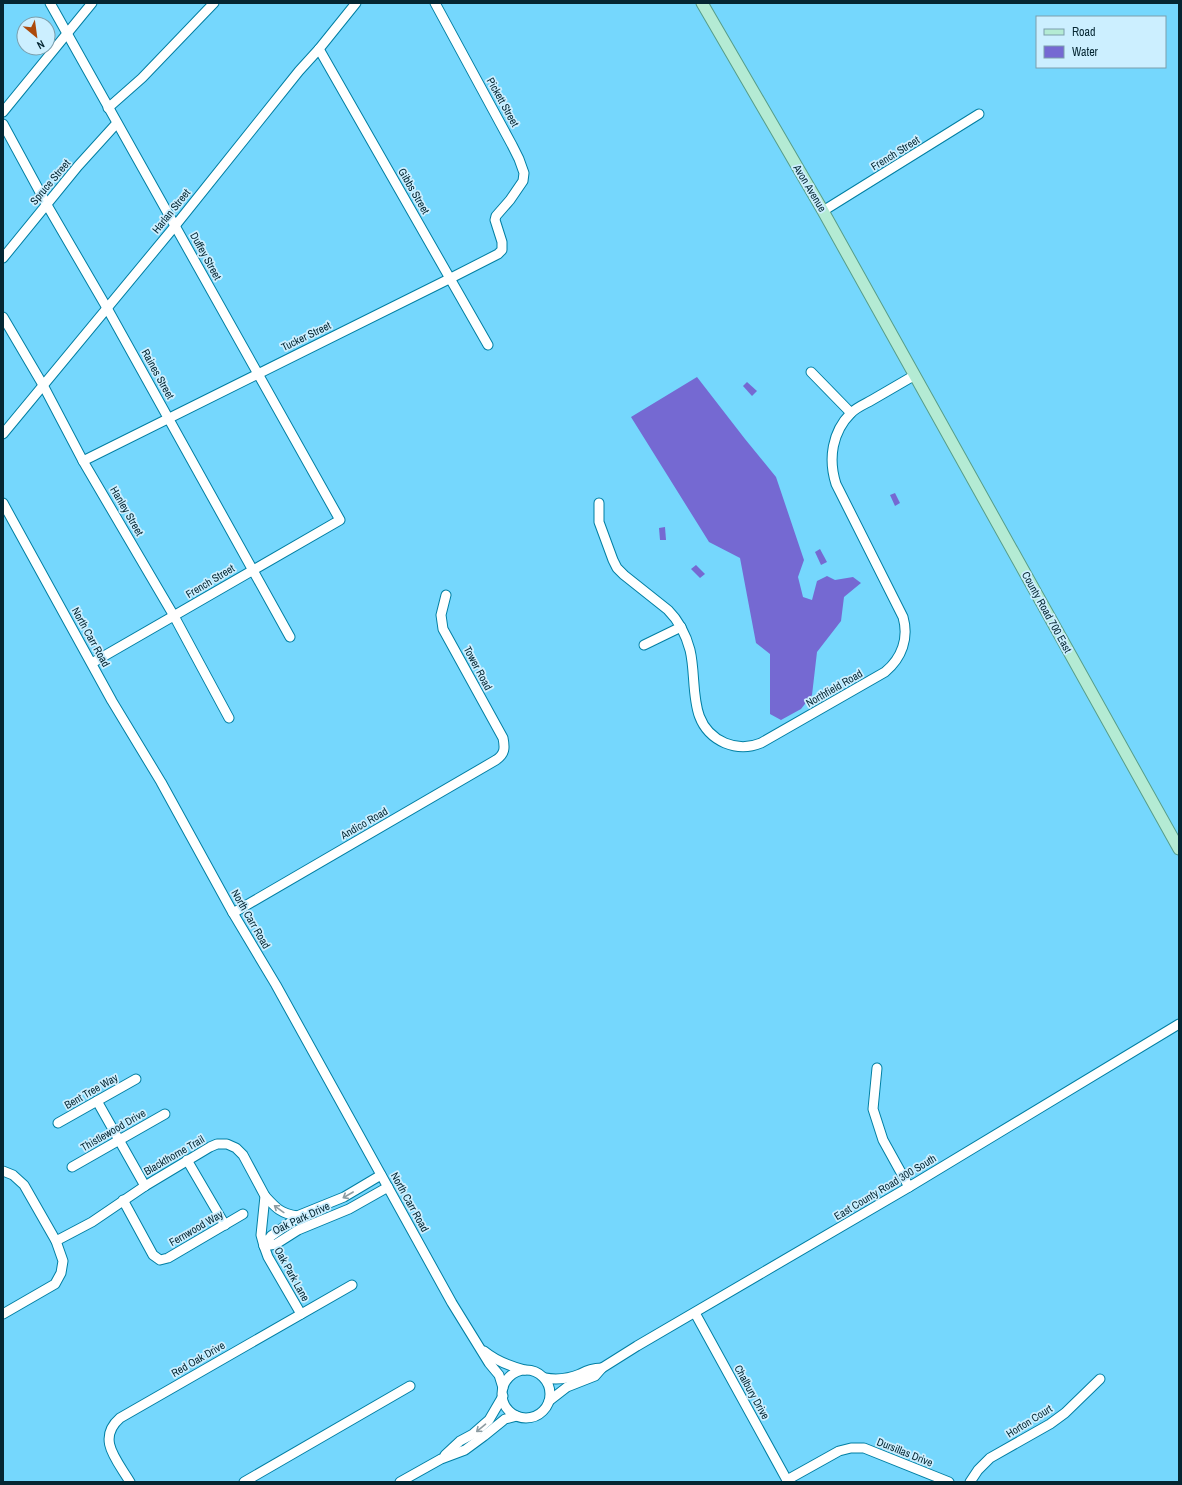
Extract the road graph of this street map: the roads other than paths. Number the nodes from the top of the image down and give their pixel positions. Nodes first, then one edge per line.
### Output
1 (50, 3) edge
2 (92, 3) edge
3 (214, 3) edge
4 (356, 3) edge
5 (435, 3) edge
6 (702, 3) edge
7 (68, 33) junction
8 (319, 49) junction
9 (108, 108) junction
10 (3, 112) edge
11 (979, 114) dead end
12 (117, 123) junction
13 (3, 124) edge
14 (46, 205) junction
15 (500, 212) joint
16 (823, 212) junction
17 (175, 226) junction
18 (3, 258) edge
19 (449, 279) junction
20 (107, 308) junction
21 (3, 316) edge
22 (488, 345) dead end
23 (811, 372) dead end
24 (257, 374) junction
25 (915, 375) junction
26 (43, 386) junction
27 (851, 413) junction
28 (168, 418) junction
29 (3, 434) edge
30 (83, 461) junction
31 (3, 503) edge
32 (599, 503) dead end
33 (340, 520) joint
34 (253, 569) junction
35 (446, 596) dead end
36 (174, 616) junction
37 (680, 627) junction
38 (290, 637) dead end
39 (644, 645) dead end
40 (92, 663) junction
41 (229, 718) dead end
42 (504, 750) joint
43 (1179, 849) edge
44 (232, 913) junction
45 (1179, 1024) edge
46 (877, 1068) dead end
47 (136, 1079) dead end
48 (97, 1101) junction
49 (165, 1114) dead end
50 (58, 1123) dead end
51 (119, 1140) junction
52 (187, 1160) junction
53 (72, 1167) dead end
54 (3, 1171) edge
55 (381, 1175) junction
56 (145, 1186) junction
57 (388, 1187) junction
58 (909, 1187) junction
59 (265, 1196) junction
60 (123, 1200) junction
61 (243, 1214) dead end
62 (297, 1216) junction
63 (225, 1225) junction
64 (56, 1241) junction
65 (264, 1246) junction
66 (352, 1285) dead end
67 (3, 1314) edge
68 (301, 1314) junction
69 (695, 1314) junction
70 (478, 1346) junction
71 (602, 1368) junction
72 (525, 1370) junction
73 (545, 1378) junction
74 (1100, 1379) dead end
75 (410, 1386) dead end
76 (503, 1392) junction
77 (549, 1401) junction
78 (517, 1416) junction
79 (441, 1459) junction
80 (406, 1480) edge
81 (247, 1481) edge
82 (788, 1481) edge
83 (130, 1482) edge
84 (948, 1482) edge
85 (970, 1482) edge

1 - 7 street, Duffey Street
2 - 7 street
3 - 9 street
4 - 8 street, Harlan Street
5 - 15 street, Pickett Street
6 - 16 main road, Avon Avenue
7 - 9 street, Duffey Street
7 - 10 street
8 - 17 street, Harlan Street
8 - 19 street, Gibbs Street
9 - 12 street, Duffey Street
11 - 16 street, French Street
12 - 14 street, Spruce Street
12 - 17 street, Duffey Street
13 - 14 street, Raines Street
14 - 18 street, Spruce Street
14 - 20 street, Raines Street
15 - 19 street, Tucker Street
16 - 25 main road, Avon Avenue
17 - 20 street, Harlan Street
17 - 24 street, Duffey Street
19 - 22 street, Gibbs Street
19 - 24 street, Tucker Street
20 - 26 street, Harlan Street
20 - 28 street, Raines Street
21 - 26 street, Hanley Street
23 - 27 street
24 - 28 street, Tucker Street
24 - 33 street, Duffey Street
25 - 27 street, Northfield Road
25 - 43 main road, County Road 700 East
26 - 29 street, Harlan Street
26 - 30 street, Hanley Street
27 - 37 street, Northfield Road
28 - 30 street, Tucker Street
28 - 34 street, Raines Street
30 - 36 street, Hanley Street
31 - 40 street, North Carr Road
32 - 37 street, Northfield Road
33 - 34 street, French Street
34 - 36 street, French Street
34 - 38 street, Raines Street
35 - 42 street, Tower Road
36 - 40 street, French Street
36 - 41 street, Hanley Street
37 - 39 street
40 - 44 street, North Carr Road
42 - 44 street, Andico Road
44 - 55 street, North Carr Road
45 - 58 street, East County Road 300 South
46 - 58 street
47 - 48 street, Bent Tree Way
48 - 50 street, Bent Tree Way
48 - 51 street
49 - 51 street, Thistlewood Drive
51 - 53 street, Thistlewood Drive
51 - 56 street
52 - 56 street, Blackthorne Trail
52 - 59 street, Blackthorne Trail
52 - 63 street
54 - 64 street
55 - 57 street, North Carr Road
55 -> 62 street, Oak Park Drive
56 - 60 street, Blackthorne Trail
57 - 65 street, Oak Park Drive
57 - 70 street, North Carr Road
58 - 69 street, East County Road 300 South
62 -> 59 street, Oak Park Drive
59 - 65 street
60 - 63 street, Fernwood Way
60 - 64 street, Blackthorne Trail
61 - 63 street, Fernwood Way
62 - 65 street, Oak Park Drive
64 - 67 street
65 - 68 street, Oak Park Lane
66 - 68 street, Red Oak Drive
68 - 83 street, Red Oak Drive
69 - 71 street, East County Road 300 South
69 - 82 street, Chalbury Drive
70 - 72 street, North Carr Road
70 - 76 street, North Carr Road
71 - 73 street, East County Road 300 South
71 - 77 street, East County Road 300 South
72 - 73 street
72 - 76 street
73 - 77 street
74 - 85 street, Horton Court
75 - 81 street
76 - 78 street
76 -> 79 street
77 - 78 street
78 - 79 street
79 - 80 street
82 - 84 street, Dursillas Drive

